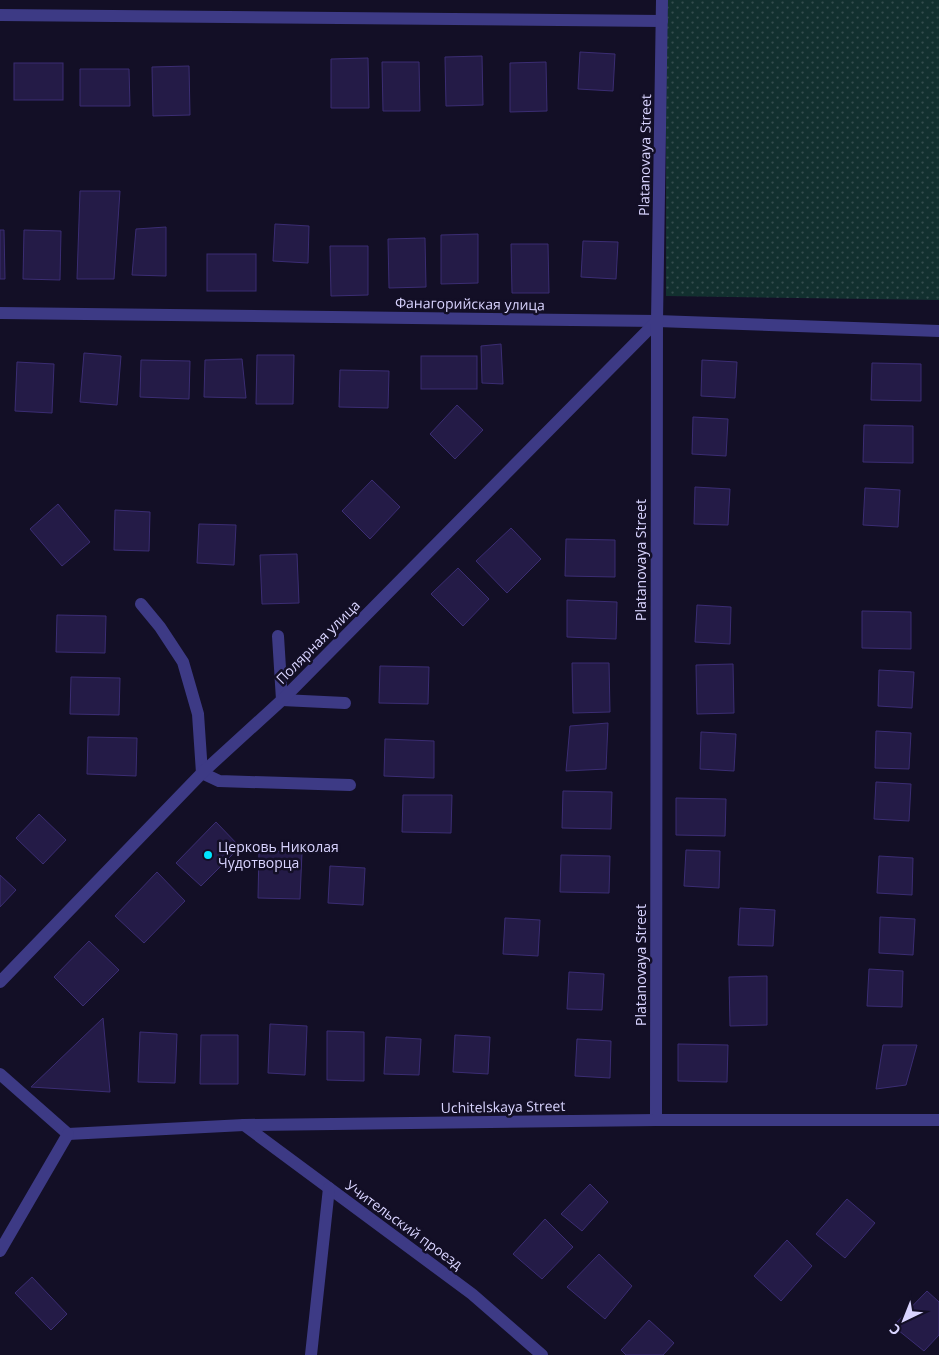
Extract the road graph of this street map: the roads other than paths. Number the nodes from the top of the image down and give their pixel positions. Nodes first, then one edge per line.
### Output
1 (662, 0) edge
2 (0, 15) edge
3 (662, 21) junction
4 (0, 313) edge
5 (656, 321) junction
6 (939, 331) edge
7 (141, 604) dead end
8 (278, 636) dead end
9 (282, 700) junction
10 (345, 703) dead end
11 (202, 773) junction
12 (350, 785) dead end
13 (0, 982) edge
14 (0, 1074) edge
15 (656, 1120) junction
16 (939, 1120) edge
17 (244, 1125) junction
18 (68, 1134) junction
19 (329, 1188) junction
20 (0, 1252) edge
21 (311, 1355) edge
22 (542, 1355) edge

1 - 3 street, Platanovaya Street
2 - 3 street
3 - 5 street, Platanovaya Street
4 - 5 street, Фанагорийская улица
5 - 6 street, Фанагорийская улица
5 - 9 street, Полярная улица
5 - 15 street, Platanovaya Street
7 - 11 street
8 - 9 street
9 - 10 street
9 - 11 street, Полярная улица
11 - 12 street
11 - 13 street, Полярная улица
14 - 18 street
15 - 16 street, Uchitelskaya Street
15 - 17 street, Uchitelskaya Street
17 - 18 street, Uchitelskaya Street
17 - 19 street, Учительский проезд
18 - 20 street
19 - 21 street
19 - 22 street, Учительский проезд

